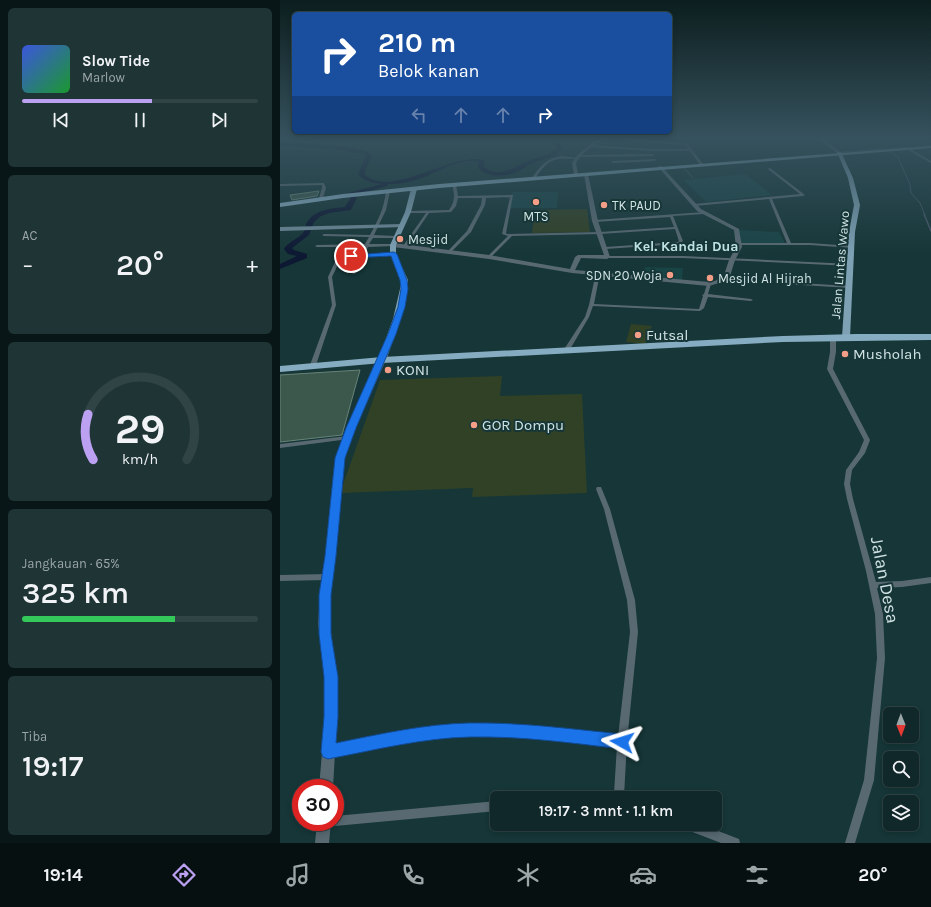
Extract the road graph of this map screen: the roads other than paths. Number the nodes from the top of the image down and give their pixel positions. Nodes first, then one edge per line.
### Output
1 (551, 176) edge
2 (586, 176) edge
3 (667, 176) edge
4 (779, 176) edge
5 (849, 176) edge
6 (534, 178) joint
7 (280, 184) edge
8 (454, 185) junction
9 (414, 189) junction
10 (388, 191) junction
11 (484, 196) junction
12 (456, 197) junction
13 (321, 198) junction
14 (770, 198) junction
15 (280, 205) edge
16 (694, 205) junction
17 (408, 212) junction
18 (428, 212) junction
19 (704, 213) junction
20 (671, 216) junction
21 (595, 221) junction
22 (377, 226) junction
23 (401, 226) junction
24 (676, 228) junction
25 (280, 229) edge
26 (600, 233) junction
27 (324, 235) dead end
28 (511, 235) junction
29 (371, 236) junction
30 (396, 237) junction
31 (739, 244) junction
32 (790, 244) junction
33 (393, 245) junction
34 (317, 246) dead end
35 (345, 246) junction
36 (368, 246) junction
37 (405, 246) junction
38 (852, 247) junction
39 (605, 248) junction
40 (449, 252) junction
41 (394, 254) junction
42 (363, 256) junction
43 (340, 257) junction
44 (607, 257) junction
45 (489, 258) junction
46 (732, 260) junction
47 (851, 265) junction
48 (572, 271) junction
49 (598, 272) junction
50 (354, 273) dead end
51 (785, 283) dead end
52 (709, 284) junction
53 (850, 287) junction
54 (704, 296) junction
55 (751, 300) dead end
56 (591, 305) junction
57 (833, 337) junction
58 (849, 337) junction
59 (931, 338) edge
60 (566, 351) junction
61 (382, 360) junction
62 (313, 365) junction
63 (280, 369) edge
64 (347, 438) junction
65 (280, 446) edge
66 (599, 489) dead end
67 (327, 577) junction
68 (280, 578) edge
69 (931, 580) edge
70 (872, 585) junction
71 (622, 742) junction
72 (328, 752) junction
73 (326, 779) edge
74 (619, 791) edge
75 (490, 807) edge
76 (344, 820) edge
77 (323, 831) edge
78 (704, 831) edge
79 (322, 843) edge
80 (734, 843) edge
81 (850, 843) edge

1 - 6 highway
2 - 21 street
3 - 16 street
4 - 14 street
5 - 38 main road, Jalan Lintas Wawo
6 - 8 highway
7 - 13 street
8 - 9 highway
8 - 12 street
9 - 10 highway
9 - 17 main road
10 - 13 highway
10 - 22 street
11 - 12 street
11 - 28 street
11 - 40 street
12 - 18 street
13 - 15 highway
14 - 16 street
14 - 32 street
16 - 19 street
17 - 18 street
17 - 23 main road
18 - 37 street
19 - 20 street
19 - 31 street
20 - 21 street
20 - 24 street
21 - 26 street
22 - 23 main road
22 - 25 main road
22 - 29 street
23 - 30 main road
24 - 26 street
24 - 39 street
26 - 28 street
26 - 39 street
27 - 29 street
28 - 45 street
29 - 30 street
29 - 36 street
30 - 33 main road
31 - 32 street
31 - 46 street
32 - 38 street
33 - 36 street
33 - 37 street
33 - 41 main road
34 - 35 street
35 - 36 street
35 - 43 street
36 - 42 street
37 - 40 street
38 - 47 main road, Jalan Lintas Wawo
39 - 44 street
40 - 45 street
41 - 42 street
41 - 61 main road
42 - 43 street
42 - 50 street
43 - 62 street
44 - 46 street
44 - 48 street
45 - 48 street
46 - 47 street
46 - 52 street
47 - 53 main road, Jalan Lintas Wawo
48 - 49 street
49 - 52 street
49 - 56 street
51 - 53 street
52 - 54 street
53 - 58 main road, Jalan Lintas Wawo
54 - 55 street
54 - 56 street
56 - 60 street
57 - 58 highway
57 - 60 highway
57 - 70 street, Jalan Desa
58 - 59 highway
60 - 61 highway
61 - 62 highway
61 - 64 street
62 - 63 highway
64 - 65 street
64 - 67 street
66 - 71 street
67 - 68 street
67 - 72 street
69 - 70 street
70 - 81 street, Jalan Desa
71 - 72 street
71 - 74 street
72 - 73 street
75 - 76 street
77 - 79 street
78 - 80 street

